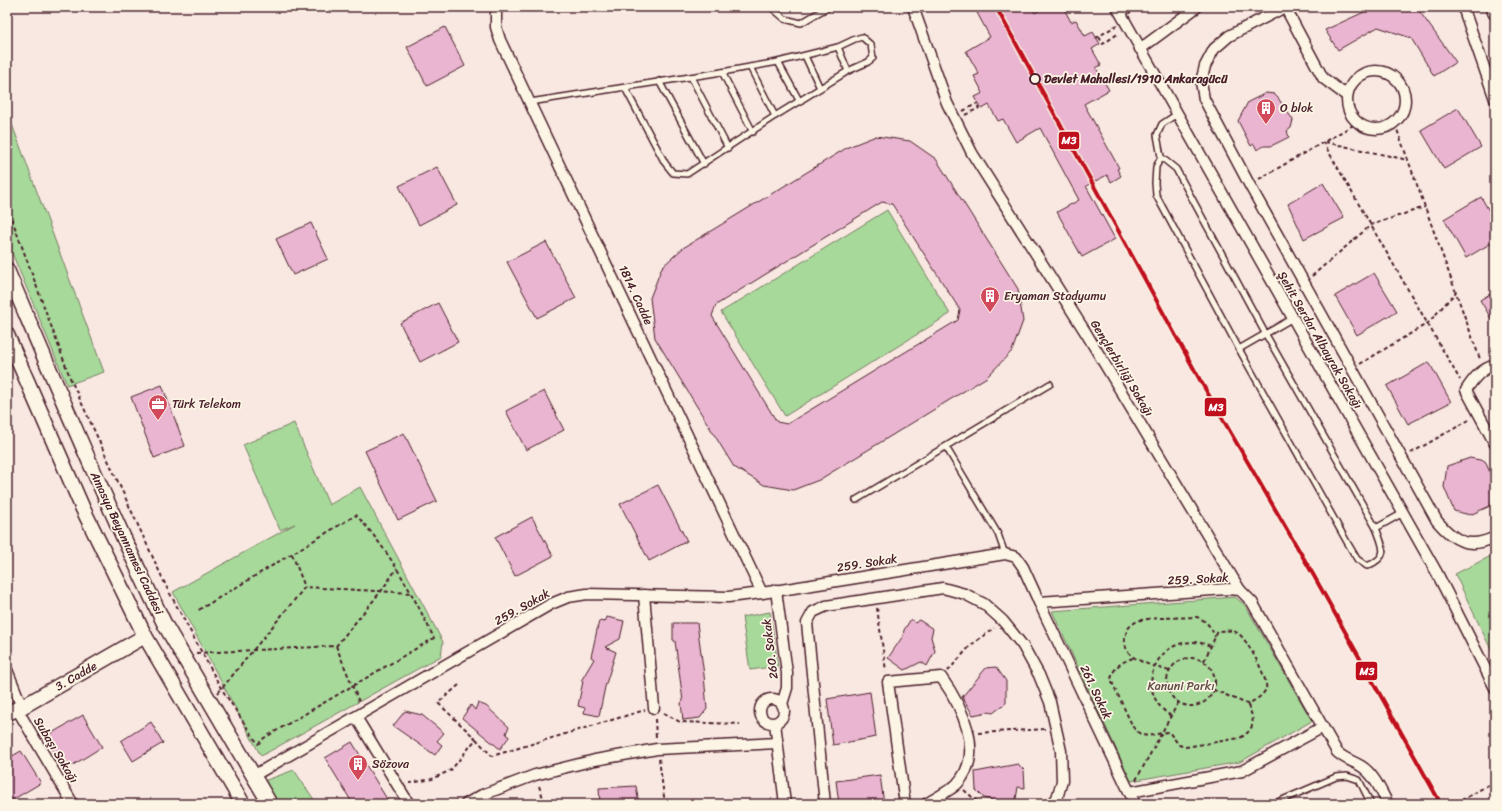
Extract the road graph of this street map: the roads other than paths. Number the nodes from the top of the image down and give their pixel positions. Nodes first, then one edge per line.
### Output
1 (496, 7) edge
2 (771, 7) edge
3 (828, 7) edge
4 (913, 7) edge
5 (1132, 7) edge
6 (1198, 7) edge
7 (1285, 7) edge
8 (1463, 7) edge
9 (1494, 7) edge
10 (1119, 11) edge
11 (1495, 12) edge
12 (838, 47) junction
13 (1140, 49) junction
14 (805, 56) junction
15 (778, 62) junction
16 (750, 67) junction
17 (848, 71) junction
18 (722, 72) junction
19 (691, 77) junction
20 (659, 81) junction
21 (625, 88) junction
22 (820, 88) junction
23 (1347, 96) junction
24 (1495, 99) edge
25 (530, 102) junction
26 (800, 102) junction
27 (1177, 114) junction
28 (775, 116) junction
29 (753, 132) junction
30 (728, 148) junction
31 (1161, 158) junction
32 (704, 164) junction
33 (7, 270) edge
34 (1293, 318) junction
35 (1265, 333) junction
36 (7, 335) edge
37 (1239, 349) junction
38 (1495, 365) edge
39 (1050, 384) dead end
40 (1492, 433) edge
41 (1495, 444) edge
42 (946, 447) junction
43 (856, 500) dead end
44 (1403, 513) junction
45 (1376, 528) junction
46 (1495, 537) edge
47 (1005, 554) junction
48 (776, 590) junction
49 (1240, 590) junction
50 (762, 593) junction
51 (644, 595) junction
52 (1039, 602) junction
53 (145, 636) junction
54 (7, 670) edge
55 (1495, 688) edge
56 (782, 704) junction
57 (654, 708) road end
58 (15, 710) edge
59 (360, 714) junction
60 (775, 723) junction
61 (1323, 727) junction
62 (777, 744) junction
63 (253, 776) junction
64 (1130, 792) junction
65 (1277, 803) edge
66 (73, 804) edge
67 (243, 804) edge
68 (270, 804) edge
69 (409, 804) edge
70 (466, 804) edge
71 (785, 804) edge
72 (825, 804) edge
73 (905, 804) edge
74 (926, 804) edge
75 (1052, 804) edge
76 (1136, 804) edge
77 (1371, 804) edge
78 (1388, 804) edge

1 - 25 street, 1814. Cadde
2 - 3 lane
4 - 49 street, Gençlerbirliği Sokağı
5 - 10 lane
6 - 13 street
7 - 23 street
7 - 46 street
8 - 24 street
9 - 11 main road
10 - 13 street, Şehit Serdar Albayrak Sokağı
12 - 14 lane
12 - 17 lane
12 - 17 lane
13 - 27 street, Şehit Serdar Albayrak Sokağı
14 - 15 lane
14 - 22 lane
15 - 16 lane
15 - 26 lane
16 - 18 lane
16 - 28 lane
17 - 22 lane
18 - 19 lane
18 - 29 lane
19 - 20 lane
19 - 30 lane
20 - 21 lane
20 - 32 lane
21 - 25 lane
21 - 32 lane
22 - 26 lane
23 - 23 street
25 - 50 street, 1814. Cadde
26 - 28 lane
27 - 31 lane
27 - 34 street, Şehit Serdar Albayrak Sokağı
28 - 29 lane
29 - 30 lane
30 - 32 lane
31 - 35 lane
31 - 37 lane
33 - 63 main road, Amasya Beyannamesi Caddesi
34 - 35 lane
34 - 44 street, Şehit Serdar Albayrak Sokağı
35 - 37 lane
35 - 45 lane
36 - 53 main road, Amasya Beyannamesi Caddesi
37 - 45 lane
38 - 40 street
39 - 42 lane
40 - 41 street
42 - 43 lane
42 - 47 lane
44 - 45 lane
44 - 55 street, Şehit Serdar Albayrak Sokağı
47 - 48 street, 259. Sokak
47 - 52 street
48 - 50 street, 259. Sokak
48 - 56 street, 260. Sokak
49 - 52 street, 259. Sokak
49 - 61 street, 259. Sokak
50 - 51 street, 259. Sokak
51 - 57 street
51 - 59 street, 259. Sokak
52 - 64 street, 261. Sokak
53 - 58 main road, 3. Cadde
53 - 67 main road, Amasya Beyannamesi Caddesi
54 - 58 street, Subaşı Sokağı
56 - 60 street, 260. Sokak
56 - 60 street
58 - 66 street, Subaşı Sokağı
59 - 63 street, 259. Sokak
59 - 69 street
60 - 62 street
61 - 64 street
61 - 78 street, 259. Sokak
62 - 70 street
62 - 71 street
63 - 68 main road, Amasya Beyannamesi Caddesi
64 - 76 street, 261. Sokak
65 - 77 lane
72 - 75 street
73 - 74 street

